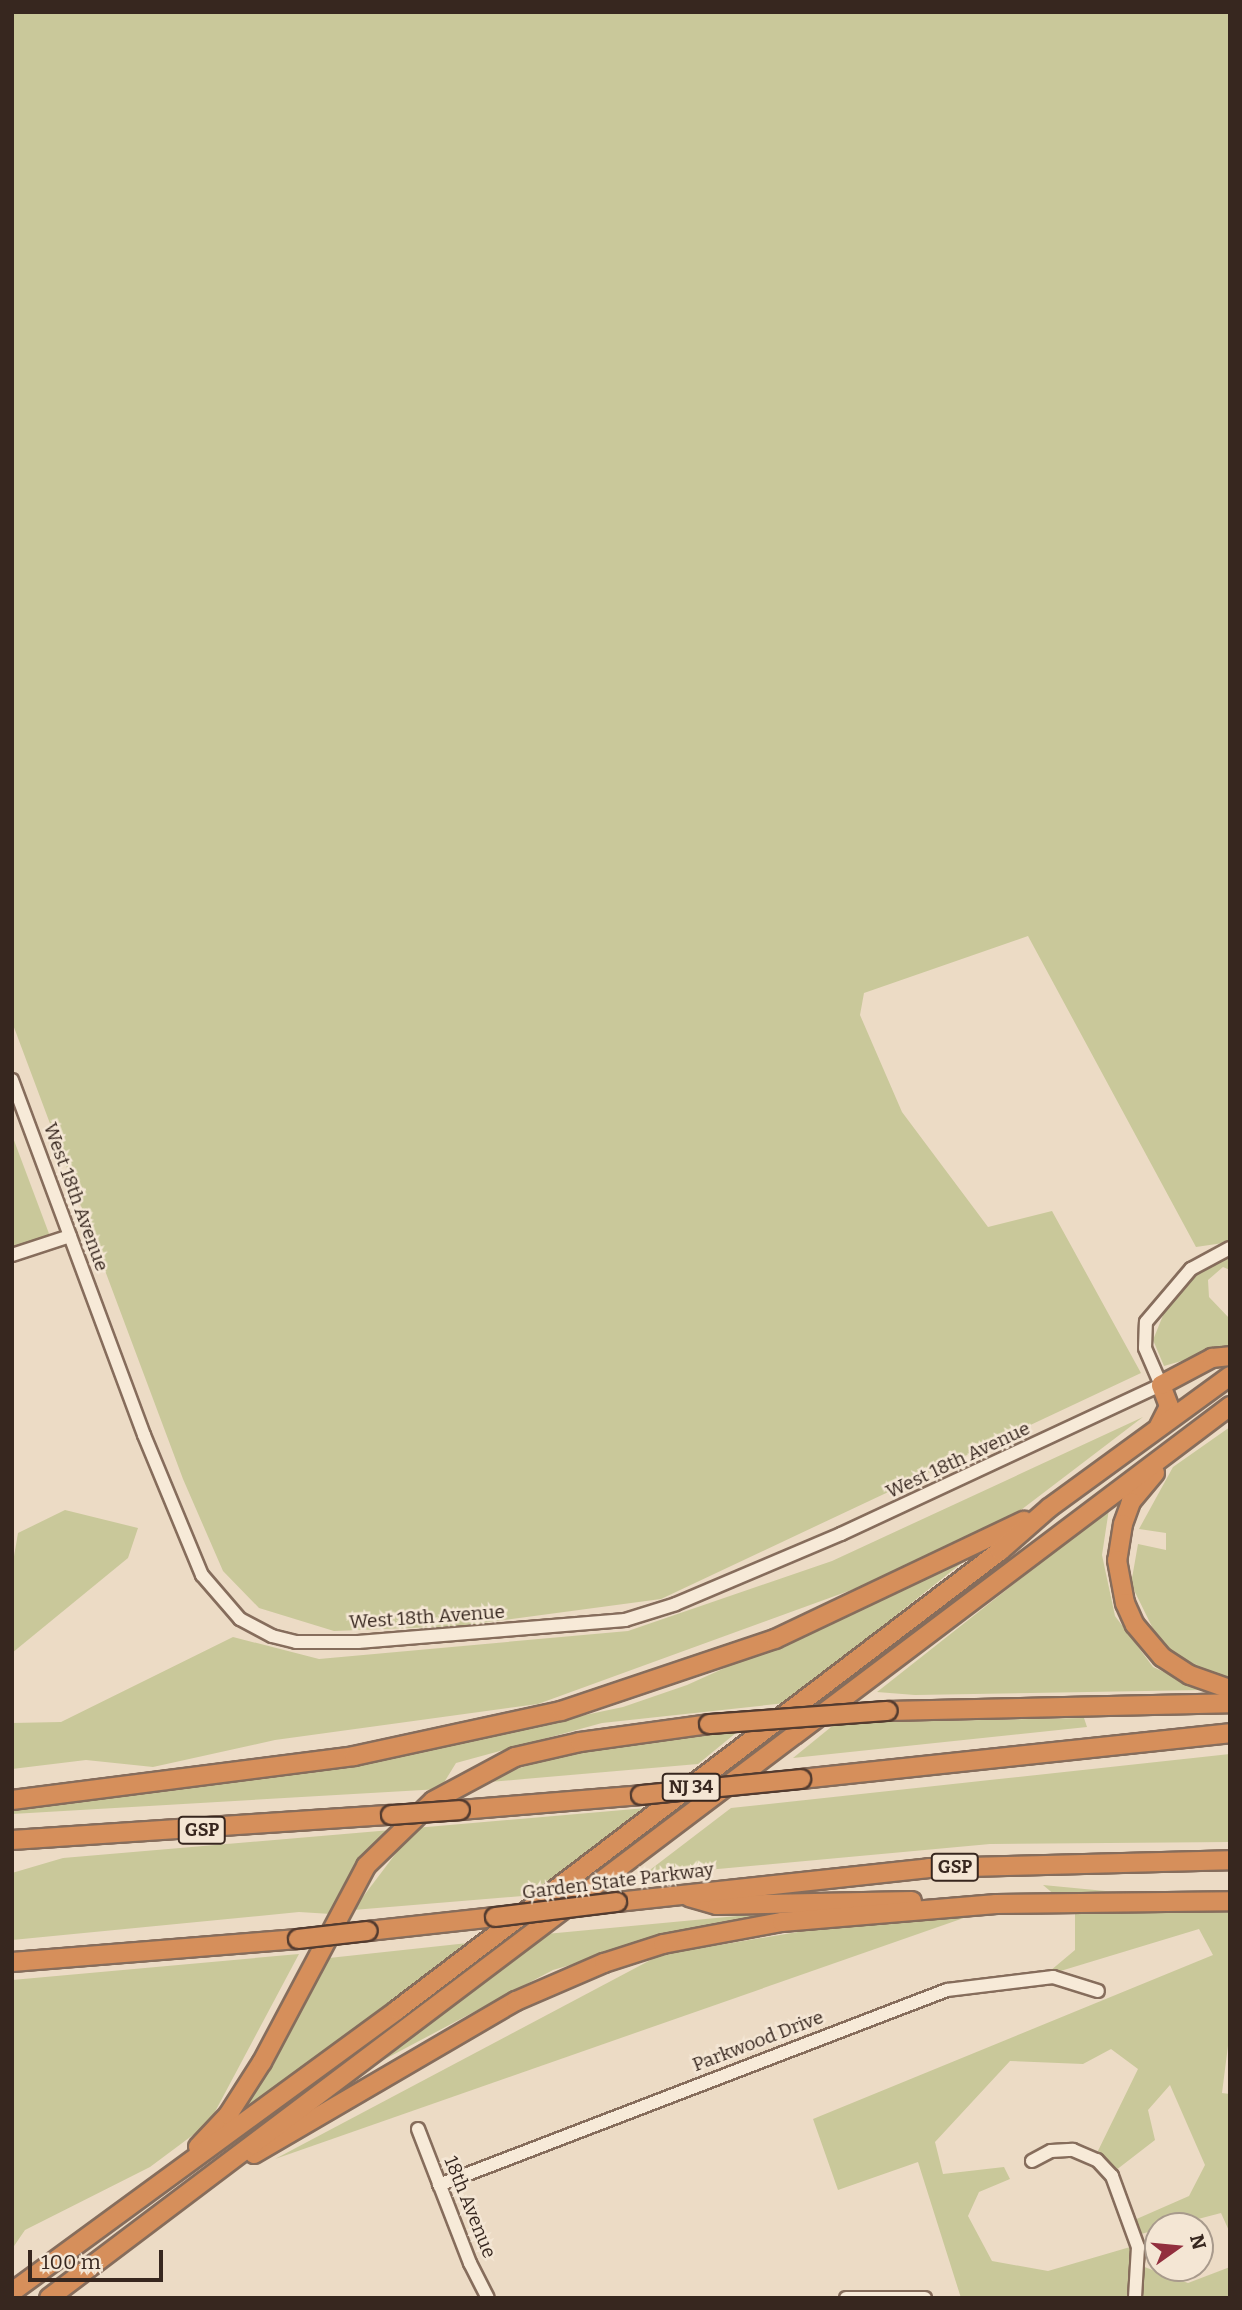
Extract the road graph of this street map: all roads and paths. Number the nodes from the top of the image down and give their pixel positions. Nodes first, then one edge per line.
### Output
1 (12, 1080) edge
2 (70, 1236) junction
3 (1230, 1248) edge
4 (12, 1255) edge
5 (1230, 1356) edge
6 (1230, 1376) edge
7 (1161, 1385) junction
8 (1230, 1406) edge
9 (1205, 1425) junction
10 (1159, 1426) junction
11 (1049, 1508) junction
12 (1230, 1689) edge
13 (1230, 1703) edge
14 (1230, 1733) edge
15 (12, 1800) edge
16 (12, 1840) edge
17 (1230, 1860) edge
18 (682, 1895) junction
19 (1230, 1900) edge
20 (996, 1904) junction
21 (12, 1962) edge
22 (1098, 1991) dead end
23 (418, 2130) dead end
24 (1032, 2161) dead end
25 (439, 2185) junction
26 (191, 2191) junction
27 (148, 2192) junction
28 (12, 2292) edge
29 (49, 2298) edge
30 (488, 2298) edge
31 (846, 2298) edge
32 (925, 2298) edge
33 (1135, 2298) edge

1 - 2 street, West 18th Avenue
2 - 4 street
2 - 7 street, West 18th Avenue
3 - 7 street
5 - 7 highway
6 - 10 highway, NJ 34
7 - 10 highway
8 - 9 highway, NJ 34
9 - 12 highway
9 - 26 highway, NJ 34
10 - 11 highway, NJ 34
11 - 15 highway
11 - 27 highway, NJ 34
13 - 27 highway, bridge
14 - 16 highway, GSP, bridge
17 - 18 highway, Garden State Parkway / GSP
18 - 20 highway
18 - 21 highway, Garden State Parkway / GSP, bridge
19 - 20 highway
20 - 26 highway
22 - 25 street, Parkwood Drive
23 - 25 street, 18th Avenue
24 - 33 street
25 - 30 street, 18th Avenue
26 - 29 highway
27 - 28 highway, NJ 34
31 - 32 street

